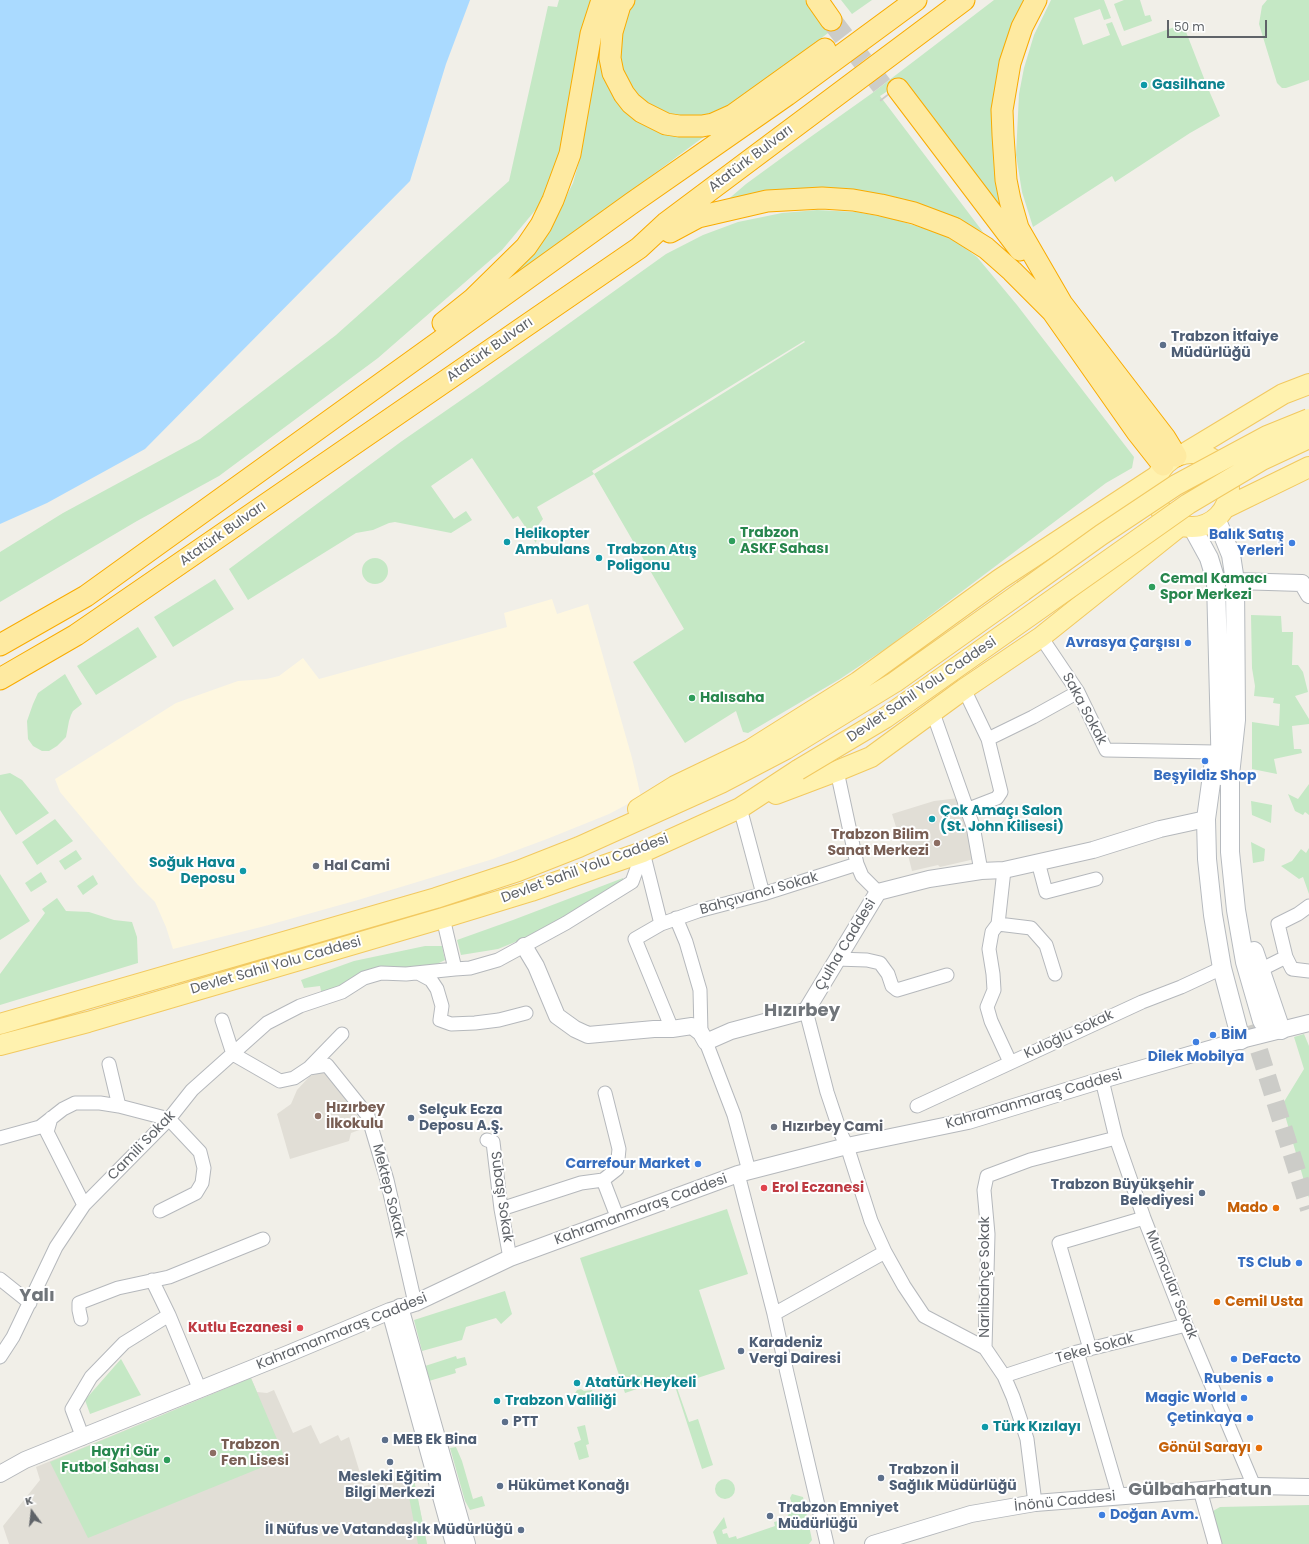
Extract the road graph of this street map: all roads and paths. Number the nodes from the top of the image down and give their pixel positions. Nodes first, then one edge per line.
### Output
1 (602, 0) edge
2 (624, 0) edge
3 (817, 0) edge
4 (893, 0) edge
5 (916, 0) edge
6 (964, 0) edge
7 (1036, 0) edge
8 (835, 11) tunnel mouth
9 (893, 92) tunnel mouth
10 (639, 248) junction
11 (1057, 308) junction
12 (1309, 384) edge
13 (1309, 419) edge
14 (1309, 438) edge
15 (1171, 462) junction
16 (270, 464) junction
17 (1309, 467) edge
18 (1220, 513) junction
19 (1186, 527) junction
20 (1235, 581) junction
21 (1309, 595) edge
22 (1041, 637) junction
23 (0, 645) edge
24 (0, 679) edge
25 (964, 689) junction
26 (1078, 692) junction
27 (933, 713) junction
28 (1228, 719) junction
29 (988, 739) junction
30 (1215, 752) junction
31 (837, 771) junction
32 (740, 808) junction
33 (966, 810) junction
34 (1206, 819) junction
35 (579, 847) junction
36 (643, 852) junction
37 (1038, 862) junction
38 (857, 864) junction
39 (1004, 870) junction
40 (982, 871) junction
41 (1096, 880) dead end
42 (878, 892) junction
43 (763, 894) junction
44 (1309, 906) edge
45 (443, 918) junction
46 (676, 918) junction
47 (661, 924) junction
48 (998, 924) junction
49 (524, 946) junction
50 (1286, 956) junction
51 (836, 959) junction
52 (1222, 968) junction
53 (455, 969) junction
54 (1260, 970) junction
55 (1309, 972) edge
56 (418, 973) junction
57 (1054, 974) dead end
58 (947, 975) dead end
59 (806, 1011) junction
60 (526, 1013) dead end
61 (222, 1020) dead end
62 (1256, 1023) tunnel mouth
63 (1309, 1023) edge
64 (0, 1024) edge
65 (672, 1029) junction
66 (1281, 1030) junction
67 (342, 1034) dead end
68 (704, 1038) junction
69 (1241, 1040) junction
70 (0, 1045) edge
71 (233, 1054) junction
72 (1010, 1062) junction
73 (109, 1064) dead end
74 (309, 1068) junction
75 (1102, 1080) junction
76 (605, 1093) dead end
77 (119, 1106) junction
78 (917, 1106) dead end
79 (52, 1118) junction
80 (169, 1119) junction
81 (0, 1138) edge
82 (1116, 1138) junction
83 (487, 1140) dead end
84 (847, 1146) junction
85 (743, 1172) junction
86 (603, 1180) junction
87 (84, 1205) junction
88 (501, 1209) junction
89 (160, 1211) dead end
90 (1144, 1218) junction
91 (618, 1219) junction
92 (263, 1239) dead end
93 (885, 1252) junction
94 (510, 1258) junction
95 (0, 1279) edge
96 (152, 1280) junction
97 (30, 1303) junction
98 (402, 1307) junction
99 (774, 1314) junction
100 (169, 1315) junction
101 (81, 1319) dead end
102 (1186, 1325) junction
103 (985, 1348) junction
104 (1084, 1350) junction
105 (0, 1357) edge
106 (1004, 1376) junction
107 (200, 1390) junction
108 (83, 1438) junction
109 (0, 1474) edge
110 (1254, 1486) junction
111 (1309, 1487) edge
112 (1200, 1490) junction
113 (1119, 1496) junction
114 (1035, 1503) junction
115 (454, 1544) edge
116 (467, 1544) edge
117 (827, 1544) edge
118 (873, 1544) edge
119 (1215, 1544) edge

1 - 16 highway
2 - 4 highway
3 - 8 highway
5 - 16 highway, Atatürk Bulvarı
6 - 10 highway, Atatürk Bulvarı
7 - 11 highway
9 - 11 highway
10 - 11 highway
10 - 24 highway, Atatürk Bulvarı
11 - 15 highway
12 - 15 main road
13 - 35 main road, Devlet Sahil Yolu Caddesi, bridge
14 - 32 main road, Devlet Sahil Yolu Caddesi, bridge
15 - 18 main road
15 - 19 main road
15 - 35 main road
16 - 23 highway, Atatürk Bulvarı
17 - 18 main road
18 - 19 main road
18 - 20 main road
19 - 22 main road
19 - 28 main road
20 - 21 street
20 - 28 main road
22 - 25 main road
22 - 26 street, Saka Sokak
25 - 27 main road
25 - 29 street
26 - 29 street
26 - 30 street, Saka Sokak
27 - 31 main road
27 - 33 street
28 - 30 main road
28 - 54 main road
28 - 62 main road
29 - 33 street
30 - 34 main road
31 - 32 main road
31 - 38 street
32 - 36 main road, Devlet Sahil Yolu Caddesi
32 - 43 street
33 - 40 street
34 - 37 street, Çulha Caddesi
34 - 52 main road
35 - 64 main road, Devlet Sahil Yolu Caddesi
36 - 45 main road, Devlet Sahil Yolu Caddesi
36 - 47 street
36 - 49 street, Camili Sokak
37 - 39 street, Çulha Caddesi
37 - 41 street
38 - 42 street
38 - 43 street, Bahçıvancı Sokak
39 - 40 street, Çulha Caddesi
39 - 48 street
40 - 42 street, Çulha Caddesi
42 - 51 street, Çulha Caddesi
43 - 46 street, Bahçıvancı Sokak
44 - 50 street
45 - 53 street
45 - 70 main road, Devlet Sahil Yolu Caddesi
46 - 47 street, Bahçıvancı Sokak
46 - 68 street
47 - 65 street, Bahçıvancı Sokak
48 - 57 street
48 - 72 street
49 - 53 street, Camili Sokak
49 - 65 street
50 - 54 street
50 - 55 street
51 - 58 street
51 - 59 street, Çulha Caddesi
52 - 69 main road
52 - 72 street, Kuloğlu Sokak
53 - 56 street, Camili Sokak
54 - 66 main road
56 - 60 street
56 - 71 street, Camili Sokak
59 - 68 street
59 - 84 street
61 - 71 street
63 - 66 street, Kahramanmaraş Caddesi
65 - 68 street
66 - 69 street, Kahramanmaraş Caddesi
67 - 74 street
68 - 85 street
69 - 75 street, Kahramanmaraş Caddesi
71 - 74 street, Mektep Sokak
71 - 80 street, Camili Sokak
72 - 78 street, Kuloğlu Sokak
73 - 77 street
74 - 98 street, Mektep Sokak
75 - 82 street, Mumcular Sokak
75 - 84 street, Kahramanmaraş Caddesi
76 - 86 street
77 - 79 street
77 - 80 street
79 - 81 street
79 - 87 street
80 - 87 street, Camili Sokak
80 - 89 street
82 - 90 street, Mumcular Sokak
82 - 103 street, Narlıbahçe Sokak
83 - 88 street, Subaşı Sokak
84 - 85 street, Kahramanmaraş Caddesi
84 - 93 street
85 - 91 street, Kahramanmaraş Caddesi
85 - 99 street
86 - 88 street
86 - 91 street
87 - 97 street, Camili Sokak
88 - 94 street, Subaşı Sokak
90 - 102 street, Mumcular Sokak
90 - 104 street
91 - 94 street, Kahramanmaraş Caddesi
92 - 96 street
93 - 99 street
93 - 103 street
94 - 98 street, Kahramanmaraş Caddesi
95 - 97 street
96 - 100 street
96 - 101 street
97 - 105 street, Camili Sokak
98 - 107 street, Kahramanmaraş Caddesi
98 - 115 street
98 - 116 street
99 - 117 street
100 - 107 street
100 - 108 street
102 - 104 street, Tekel Sokak
102 - 110 street, Mumcular Sokak
103 - 106 street, Narlıbahçe Sokak
104 - 106 street, Tekel Sokak
104 - 113 street
106 - 114 street, Narlıbahçe Sokak
107 - 108 street, Kahramanmaraş Caddesi
108 - 109 street, Kahramanmaraş Caddesi
110 - 111 street, İnönü Caddesi
110 - 112 street, İnönü Caddesi
112 - 113 street, İnönü Caddesi
112 - 119 street
113 - 114 street, İnönü Caddesi
114 - 118 street, İnönü Caddesi

